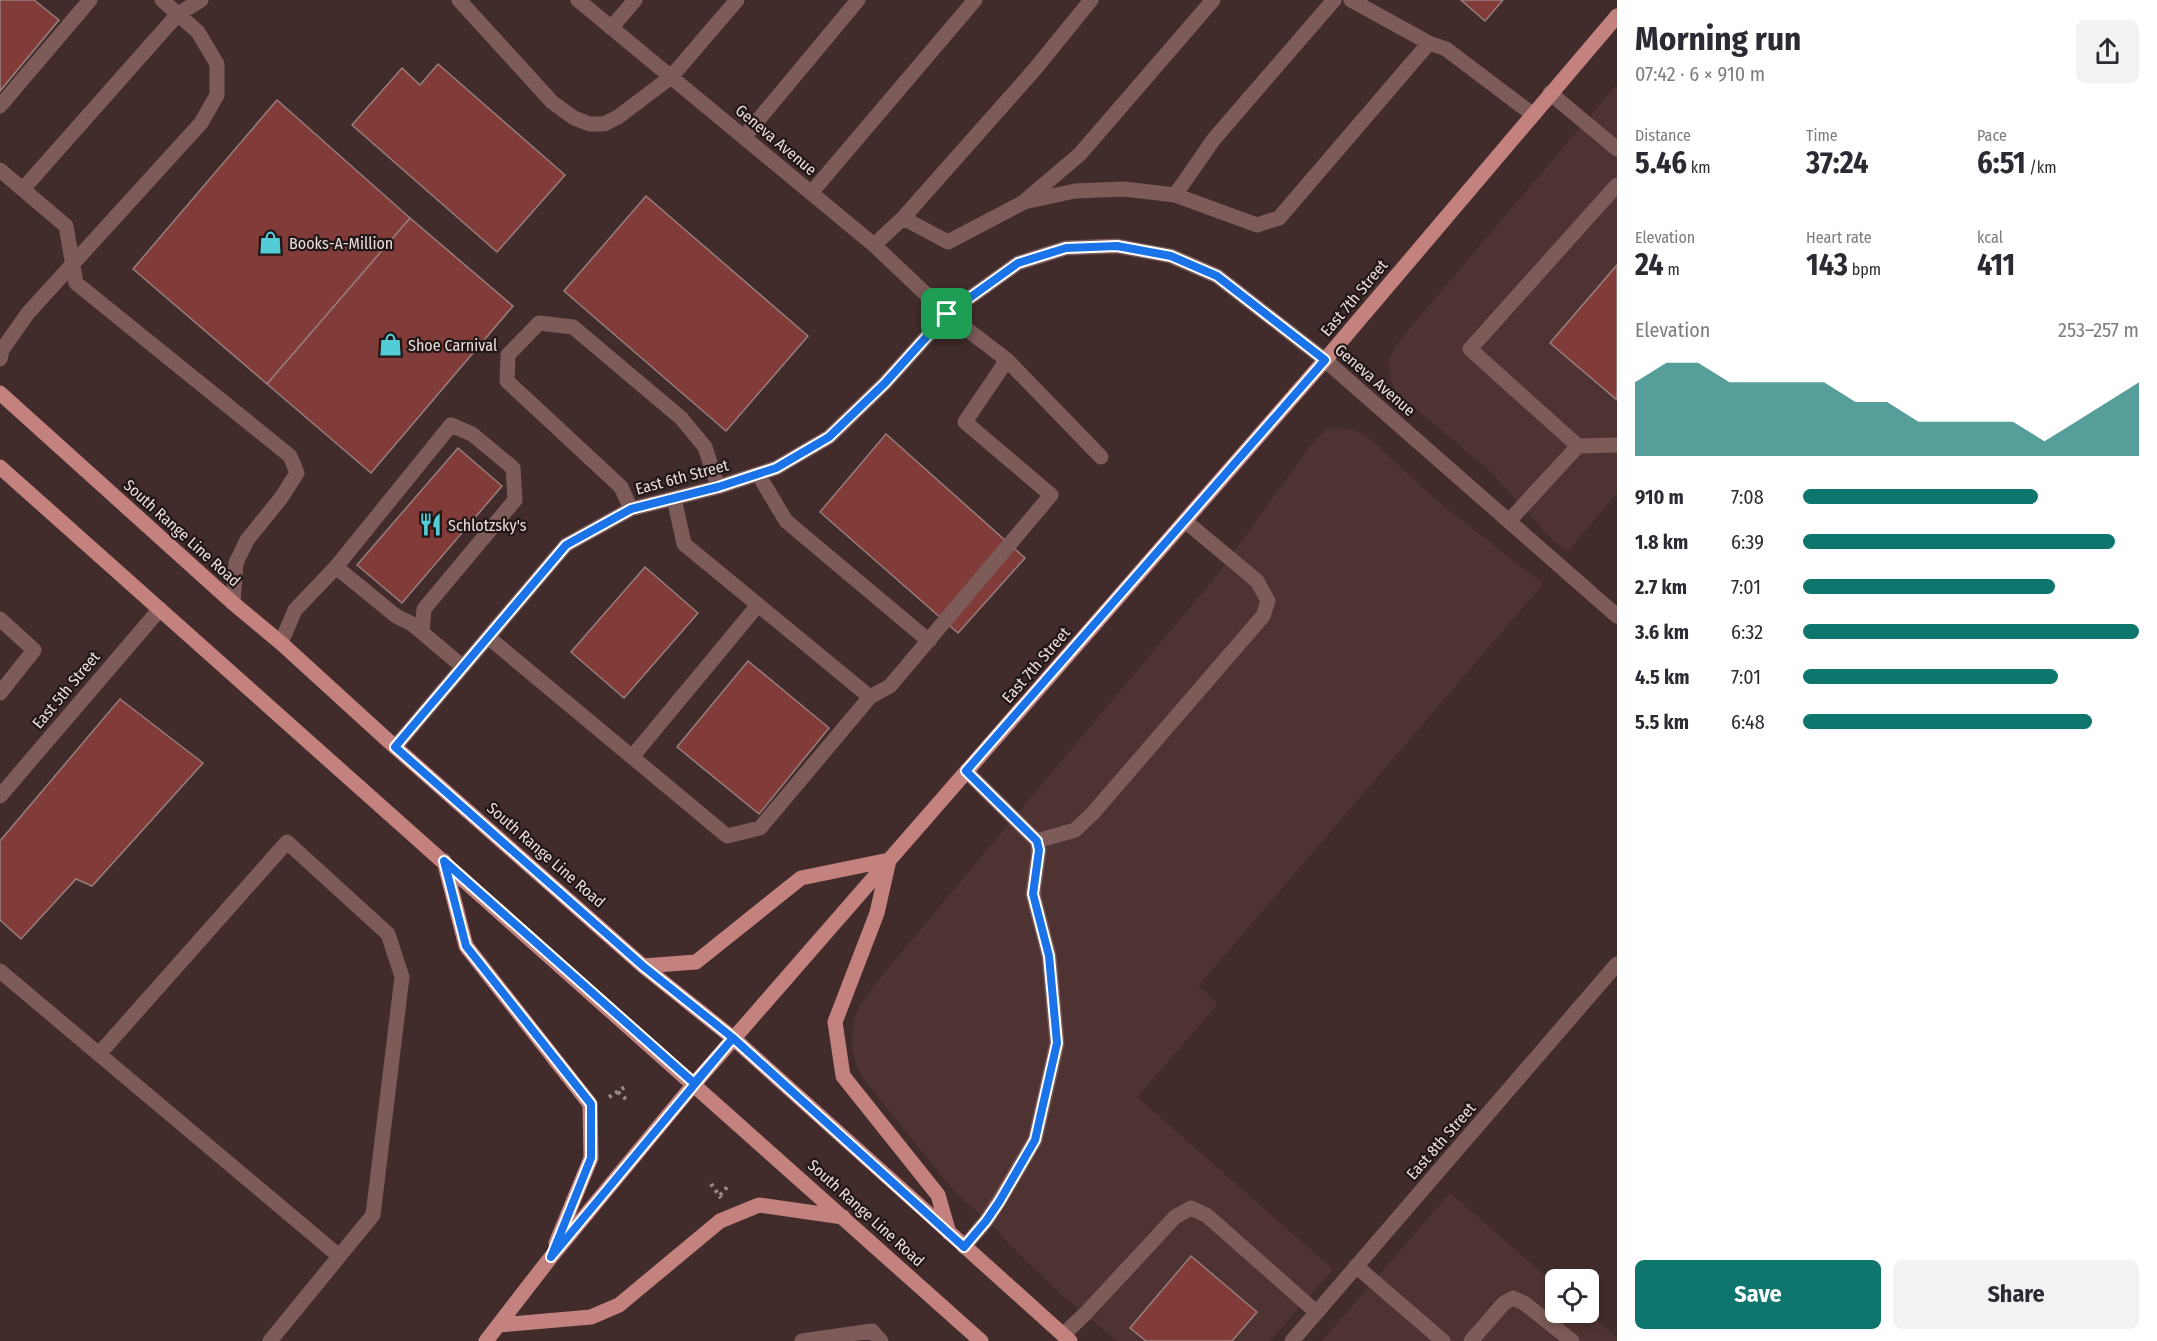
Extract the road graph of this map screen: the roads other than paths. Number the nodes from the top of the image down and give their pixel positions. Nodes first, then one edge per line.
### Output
1 (90, 0) edge
2 (162, 0) edge
3 (201, 0) edge
4 (459, 0) edge
5 (578, 0) edge
6 (635, 0) edge
7 (737, 0) edge
8 (858, 0) edge
9 (975, 0) edge
10 (1091, 0) edge
11 (1213, 0) edge
12 (1334, 0) edge
13 (1351, 0) edge
14 (178, 14) junction
15 (1617, 16) edge
16 (611, 28) junction
17 (1429, 43) junction
18 (671, 77) junction
19 (1550, 93) junction
20 (0, 106) edge
21 (1532, 114) junction
22 (744, 137) junction
23 (1617, 149) edge
24 (0, 170) edge
25 (1617, 185) edge
26 (23, 189) junction
27 (811, 192) junction
28 (1175, 195) junction
29 (1024, 202) junction
30 (903, 218) junction
31 (874, 245) junction
32 (72, 263) junction
33 (947, 314) junction
34 (0, 359) edge
35 (1007, 360) junction
36 (1325, 360) junction
37 (0, 393) edge
38 (1617, 445) edge
39 (1578, 446) junction
40 (1101, 457) dead end
41 (0, 467) edge
42 (758, 474) junction
43 (718, 487) junction
44 (674, 498) junction
45 (631, 509) junction
46 (1185, 521) junction
47 (1509, 521) junction
48 (336, 567) junction
49 (233, 603) junction
50 (758, 605) junction
51 (160, 609) junction
52 (1617, 616) edge
53 (0, 618) edge
54 (422, 632) junction
55 (488, 637) junction
56 (930, 641) junction
57 (281, 643) junction
58 (462, 667) junction
59 (0, 693) edge
60 (870, 697) junction
61 (395, 747) junction
62 (632, 757) junction
63 (966, 771) junction
64 (0, 796) edge
65 (1037, 841) junction
66 (889, 860) junction
67 (444, 861) junction
68 (1617, 964) edge
69 (643, 966) junction
70 (0, 971) edge
71 (733, 1038) junction
72 (99, 1054) junction
73 (694, 1083) junction
74 (843, 1217) junction
75 (949, 1233) junction
76 (964, 1247) junction
77 (339, 1256) junction
78 (551, 1257) junction
79 (1356, 1266) junction
80 (1316, 1312) junction
81 (499, 1325) junction
82 (1067, 1338) edge
83 (803, 1340) edge
84 (270, 1341) edge
85 (486, 1341) edge
86 (882, 1341) edge
87 (981, 1341) edge
88 (1292, 1341) edge
89 (1443, 1341) edge
90 (1471, 1341) edge
91 (1572, 1341) edge

1 - 20 street
2 - 14 street
3 - 14 street
4 - 18 street
5 - 16 street, Geneva Avenue
6 - 16 street
7 - 18 street
8 - 22 street
9 - 27 street
10 - 30 street
11 - 29 street
12 - 28 street
13 - 17 street
14 - 26 street
14 - 32 street
15 - 19 main road, East 7th Street
16 - 18 street, Geneva Avenue
17 - 21 street
17 - 28 street
18 - 22 street, Geneva Avenue
19 - 21 main road, East 7th Street
19 - 23 street
21 - 36 main road, East 7th Street
22 - 27 street, Geneva Avenue
24 - 26 street
25 - 39 street
26 - 32 street
27 - 31 street, Geneva Avenue
28 - 29 street
29 - 30 street
30 - 31 street
31 - 33 street, Geneva Avenue
32 - 34 street
32 - 49 street
33 - 35 street, Geneva Avenue
33 - 36 street, Geneva Avenue
33 - 42 street, East 6th Street
35 - 40 street, Geneva Avenue
35 - 56 street
36 - 46 main road, East 7th Street
36 - 47 street, Geneva Avenue
37 - 49 main road, South Range Line Road
38 - 39 street
39 - 47 street
41 - 51 main road, South Range Line Road
42 - 43 street, East 6th Street
42 - 56 street
43 - 44 street, East 6th Street
43 - 45 street
44 - 45 street, East 6th Street
44 - 50 street
45 - 55 street, East 6th Street
46 - 63 main road, East 7th Street
46 - 65 street
47 - 52 street, Geneva Avenue
48 - 54 street
48 - 54 street
48 - 57 street
49 - 57 main road, South Range Line Road
50 - 60 street
50 - 62 street
51 - 64 street, East 5th Street
51 - 67 main road, South Range Line Road
53 - 59 street
54 - 58 street
55 - 58 street, East 6th Street
55 - 62 street
56 - 60 street
57 - 61 main road, South Range Line Road
58 - 61 street, East 6th Street
60 - 62 street
61 - 69 main road, South Range Line Road
63 - 65 street
63 - 66 main road, East 7th Street
65 - 76 street
66 - 69 main road
66 - 71 main road, East 7th Street
66 - 75 main road
67 - 73 main road, South Range Line Road
67 - 78 main road
68 - 79 street, East 8th Street
69 - 71 main road, South Range Line Road
70 - 72 street
71 - 73 main road, East 7th Street
71 - 75 main road, South Range Line Road
72 - 77 street
72 - 77 street
73 - 74 main road, South Range Line Road
73 - 78 main road, East 7th Street
74 - 81 main road
74 - 87 main road, South Range Line Road
75 - 76 main road, South Range Line Road
76 - 82 main road, South Range Line Road
77 - 84 street
78 - 81 main road, East 7th Street
79 - 80 street, East 8th Street
79 - 89 street
80 - 82 street
80 - 88 street, East 8th Street
81 - 85 main road, East 7th Street
83 - 86 street
90 - 91 street

